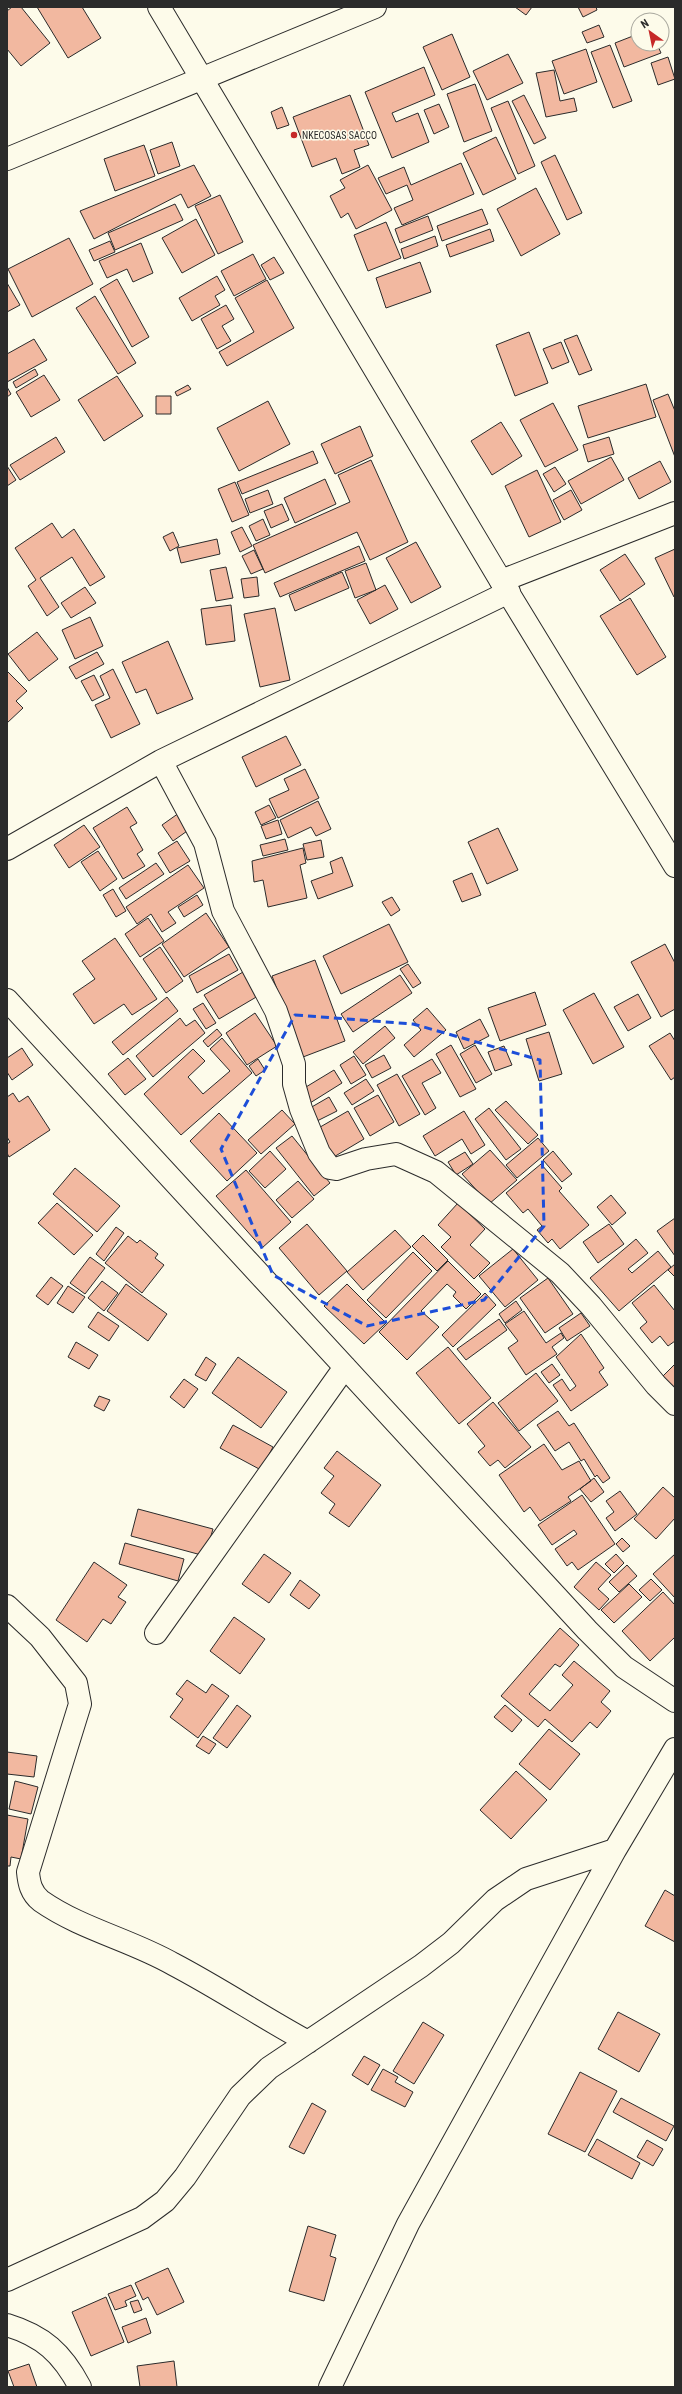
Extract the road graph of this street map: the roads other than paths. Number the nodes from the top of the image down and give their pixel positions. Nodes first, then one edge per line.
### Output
1 (159, 7) edge
2 (375, 7) edge
3 (200, 79) junction
4 (7, 160) edge
5 (675, 513) edge
6 (505, 587) junction
7 (161, 760) junction
8 (7, 849) edge
9 (675, 866) edge
10 (7, 1000) edge
11 (345, 1367) junction
12 (675, 1404) edge
13 (7, 1606) edge
14 (156, 1633) dead end
15 (675, 1701) edge
16 (675, 1749) edge
17 (615, 1850) junction
18 (308, 2042) junction
19 (7, 2280) edge
20 (7, 2325) edge
21 (80, 2387) edge
22 (330, 2387) edge

1 - 3 street
2 - 3 street
3 - 4 street
3 - 6 street
5 - 6 street
6 - 7 street
6 - 9 street
7 - 8 street
7 - 12 street
10 - 11 street
11 - 14 street
11 - 15 street
13 - 18 street
16 - 17 street
17 - 18 street
17 - 22 street
18 - 19 street
20 - 21 street

